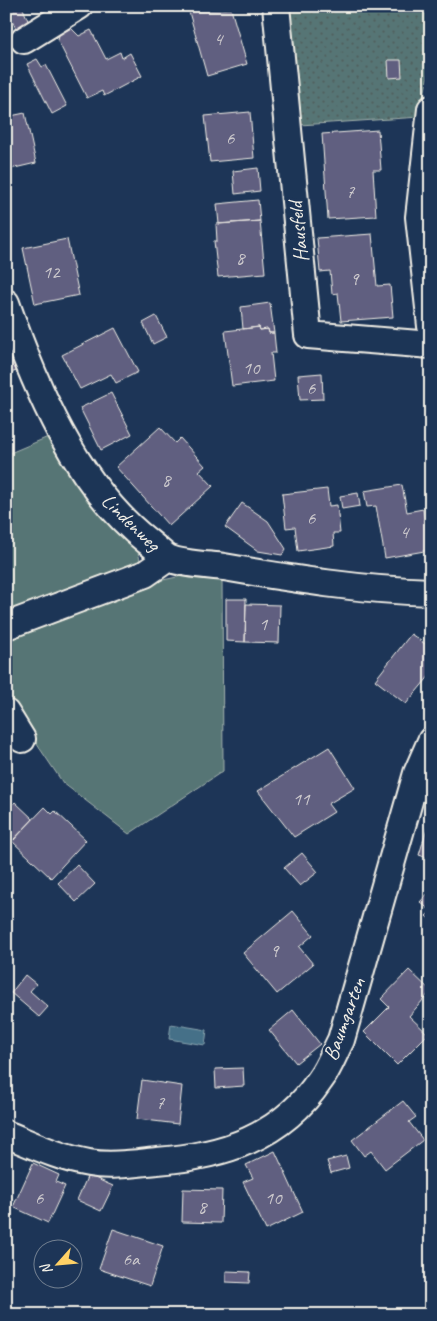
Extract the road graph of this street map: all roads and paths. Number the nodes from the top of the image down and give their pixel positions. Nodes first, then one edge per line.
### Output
1 (79, 6) edge
2 (276, 6) edge
3 (24, 40) dead end
4 (431, 109) edge
5 (6, 303) edge
6 (431, 326) edge
7 (431, 345) edge
8 (168, 558) junction
9 (431, 592) edge
10 (6, 626) edge
11 (6, 713) edge
12 (22, 739) dead end
13 (431, 741) edge
14 (6, 1134) edge

1 - 3 street
2 - 7 street, Hausfeld
4 - 6 street
5 - 8 street, Lindenweg
8 - 9 street, Lindenweg
8 - 10 street
11 - 12 street
13 - 14 street, Baumgarten

